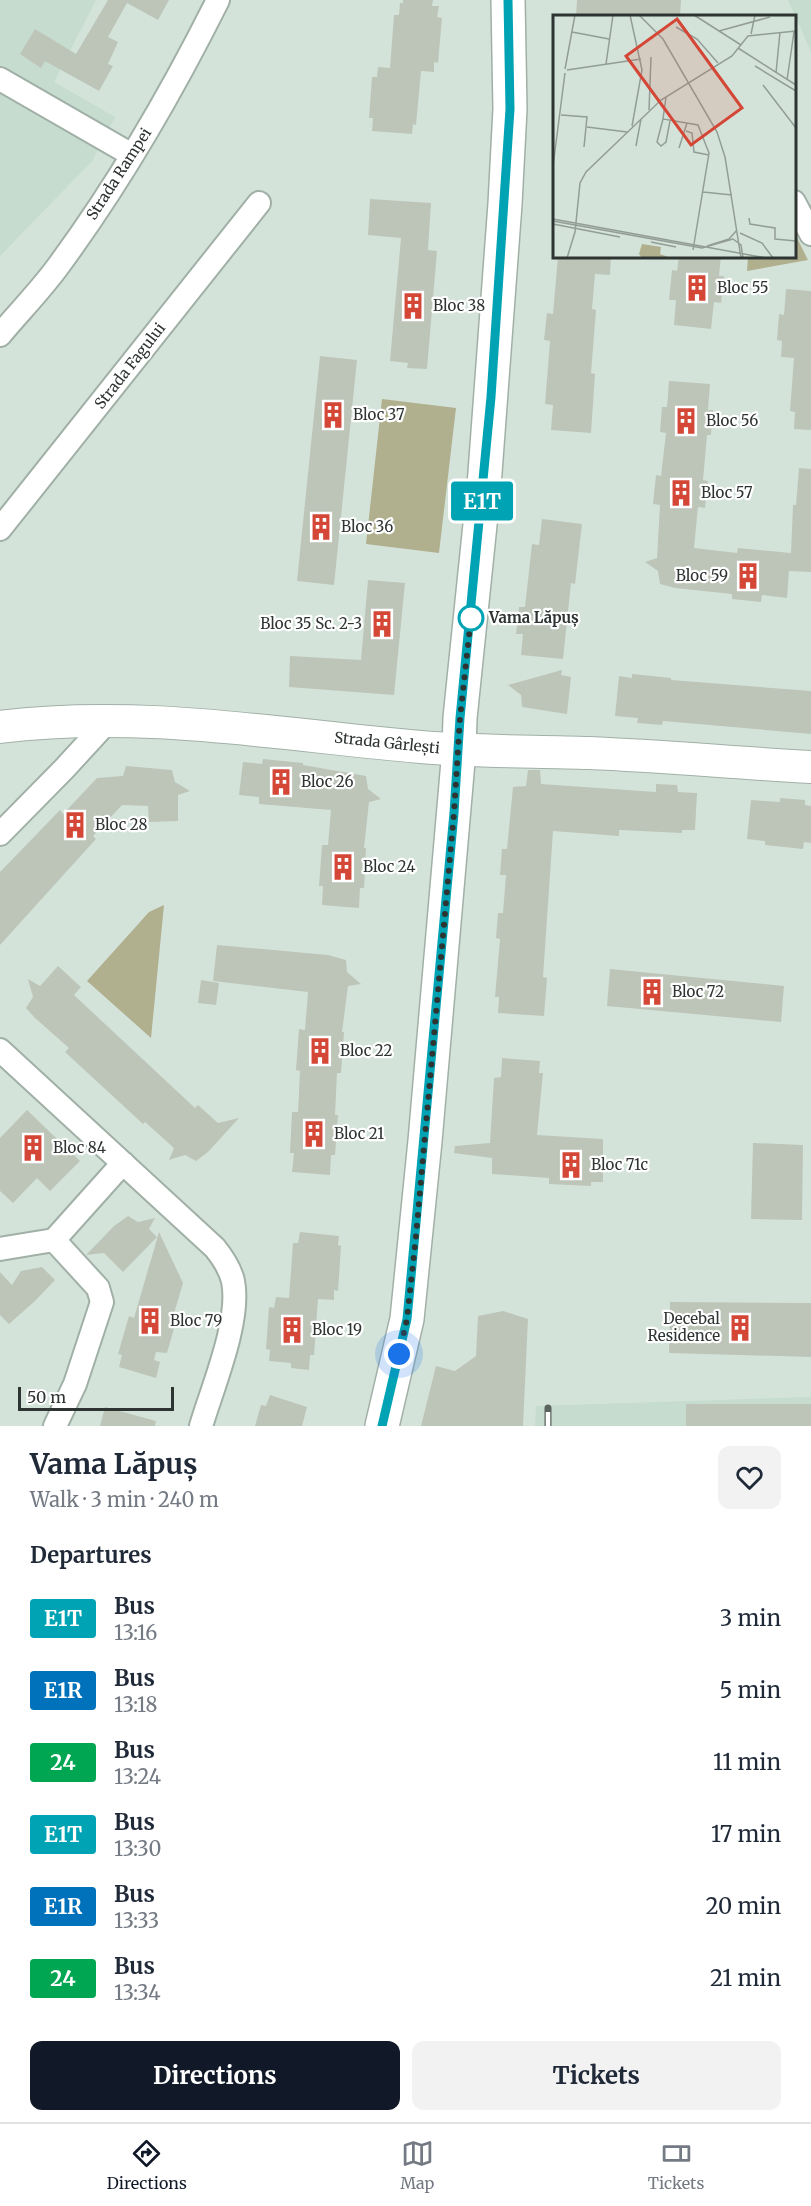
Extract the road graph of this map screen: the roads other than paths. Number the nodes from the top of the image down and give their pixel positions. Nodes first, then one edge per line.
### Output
1 (218, 0) edge
2 (508, 0) edge
3 (0, 79) edge
4 (132, 155) junction
5 (259, 203) dead end
6 (796, 204) edge
7 (811, 234) edge
8 (0, 335) edge
9 (0, 528) edge
10 (110, 720) junction
11 (0, 727) edge
12 (459, 750) junction
13 (811, 767) edge
14 (0, 834) edge
15 (0, 1050) edge
16 (123, 1163) junction
17 (54, 1240) junction
18 (0, 1249) edge
19 (55, 1426) edge
20 (201, 1426) edge
21 (382, 1426) edge

1 - 4 street, Strada Rampei
2 - 12 main road
3 - 4 street
4 - 8 street, Strada Rampei
5 - 9 street, Strada Fagului
6 - 7 street
10 - 11 street, Strada Gârlești
10 - 12 street, Strada Gârlești
10 - 14 street
12 - 13 street, Strada Gârlești
12 - 21 main road
15 - 16 street
16 - 17 street
16 - 20 street
17 - 18 street
17 - 19 street

